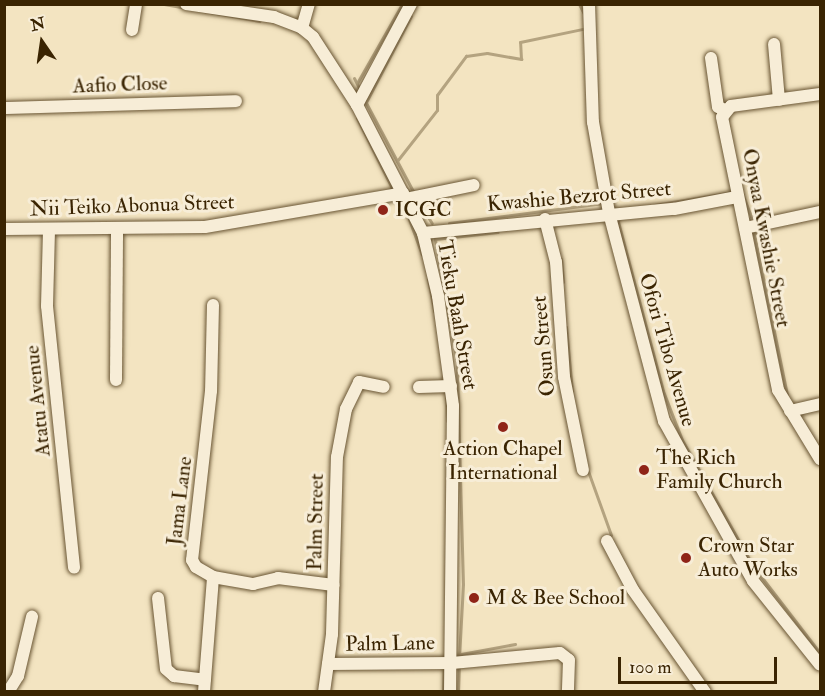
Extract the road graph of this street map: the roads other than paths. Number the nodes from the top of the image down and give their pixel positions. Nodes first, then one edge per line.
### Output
1 (136, 4) edge
2 (309, 4) edge
3 (411, 4) edge
4 (192, 5) edge
5 (589, 6) edge
6 (302, 28) junction
7 (132, 30) dead end
8 (774, 44) dead end
9 (711, 58) dead end
10 (820, 94) edge
11 (779, 100) junction
12 (236, 101) dead end
13 (357, 105) junction
14 (4, 108) edge
15 (724, 110) junction
16 (474, 184) dead end
17 (404, 196) junction
18 (737, 197) junction
19 (820, 212) edge
20 (609, 213) junction
21 (545, 219) junction
22 (745, 228) junction
23 (4, 229) edge
24 (49, 230) junction
25 (117, 230) junction
26 (423, 233) junction
27 (213, 305) dead end
28 (116, 380) dead end
29 (451, 386) junction
30 (384, 387) dead end
31 (419, 387) dead end
32 (820, 404) edge
33 (790, 411) junction
34 (820, 459) edge
35 (583, 470) dead end
36 (607, 541) dead end
37 (74, 568) dead end
38 (213, 577) junction
39 (334, 585) junction
40 (158, 598) dead end
41 (32, 617) dead end
42 (452, 663) junction
43 (328, 664) junction
44 (820, 665) edge
45 (204, 686) edge
46 (9, 692) edge
47 (324, 692) edge
48 (450, 692) edge
49 (568, 692) edge
50 (705, 692) edge

1 - 7 street
2 - 6 street
3 - 13 street
4 - 6 street, Tieku Baah Street
5 - 20 street, Ofori Tibo Avenue
6 - 13 street, Tieku Baah Street
8 - 11 street
9 - 15 street, Onyaa Kwashie Street
10 - 11 street
11 - 15 street
12 - 14 street, Aafio Close
13 - 17 street, Tieku Baah Street
15 - 18 street, Onyaa Kwashie Street
16 - 17 street, Nii Teiko Abonua Street
17 - 25 street, Nii Teiko Abonua Street
17 - 26 street, Tieku Baah Street
18 - 20 street, Kwashie Bezrot Street
18 - 22 street, Onyaa Kwashie Street
19 - 22 street
20 - 21 street, Kwashie Bezrot Street
20 - 44 street, Ofori Tibo Avenue
21 - 26 street, Kwashie Bezrot Street
21 - 35 street, Osun Street
22 - 33 street, Onyaa Kwashie Street
23 - 24 street, Nii Teiko Abonua Street
24 - 25 street, Nii Teiko Abonua Street
24 - 37 street, Atatu Avenue
25 - 28 street
26 - 29 street, Tieku Baah Street
27 - 38 street, Jama Lane
29 - 31 street
29 - 42 street, Tieku Baah Street
30 - 39 street, Palm Street
32 - 33 street
33 - 34 street, Onyaa Kwashie Street
36 - 50 street
38 - 39 street
38 - 45 street
39 - 43 street, Palm Street
40 - 45 street
41 - 46 street
42 - 43 street, Palm Lane
42 - 48 street, Tieku Baah Street
42 - 49 street, Palm Lane
43 - 47 street, Palm Street

